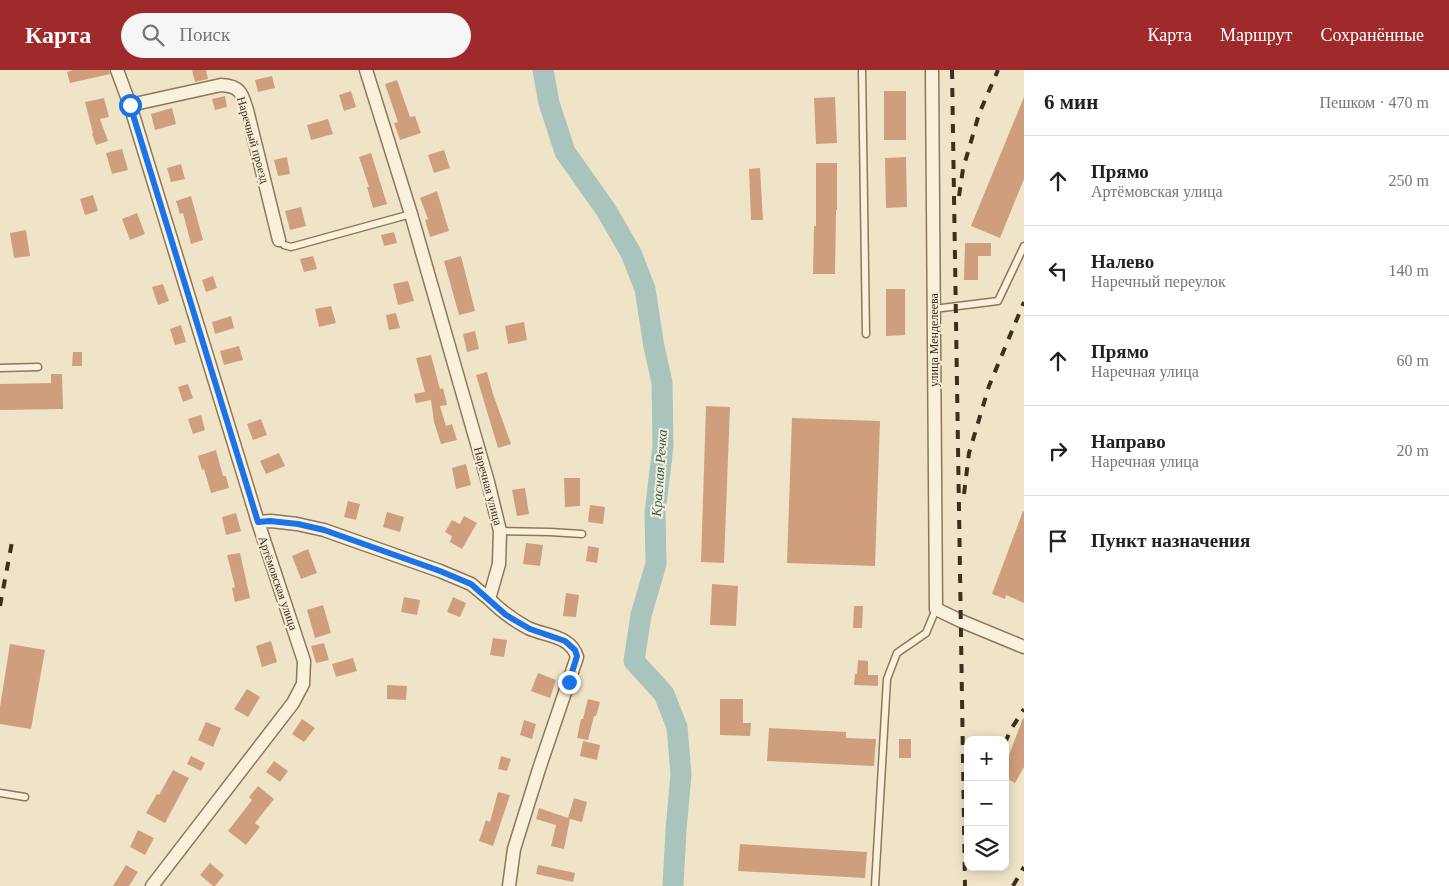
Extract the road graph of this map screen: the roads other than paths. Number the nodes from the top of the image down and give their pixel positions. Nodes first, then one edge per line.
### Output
1 (117, 70) edge
2 (366, 70) edge
3 (862, 70) edge
4 (932, 70) edge
5 (130, 105) junction
6 (411, 214) junction
7 (279, 240) joint
8 (1024, 246) edge
9 (934, 309) junction
10 (866, 334) dead end
11 (38, 367) dead end
12 (0, 368) edge
13 (258, 522) junction
14 (500, 531) junction
15 (582, 534) dead end
16 (489, 599) junction
17 (936, 610) junction
18 (1024, 647) edge
19 (0, 793) edge
20 (24, 797) dead end
21 (152, 886) edge
22 (510, 886) edge
23 (875, 886) edge

1 - 5 street, Артёмовская улица
2 - 6 street, Наречная улица
3 - 10 lane
4 - 9 street, улица Менделеева
5 - 7 street, Наречный проезд
5 - 13 street, Артёмовская улица
6 - 7 lane
6 - 14 street, Наречная улица
8 - 9 lane
9 - 17 street, улица Менделеева
11 - 12 lane
13 - 16 street
13 - 21 street, Артёмовская улица
14 - 15 lane
14 - 16 street, Наречная улица
16 - 22 street
17 - 18 street
17 - 23 lane
19 - 20 lane

